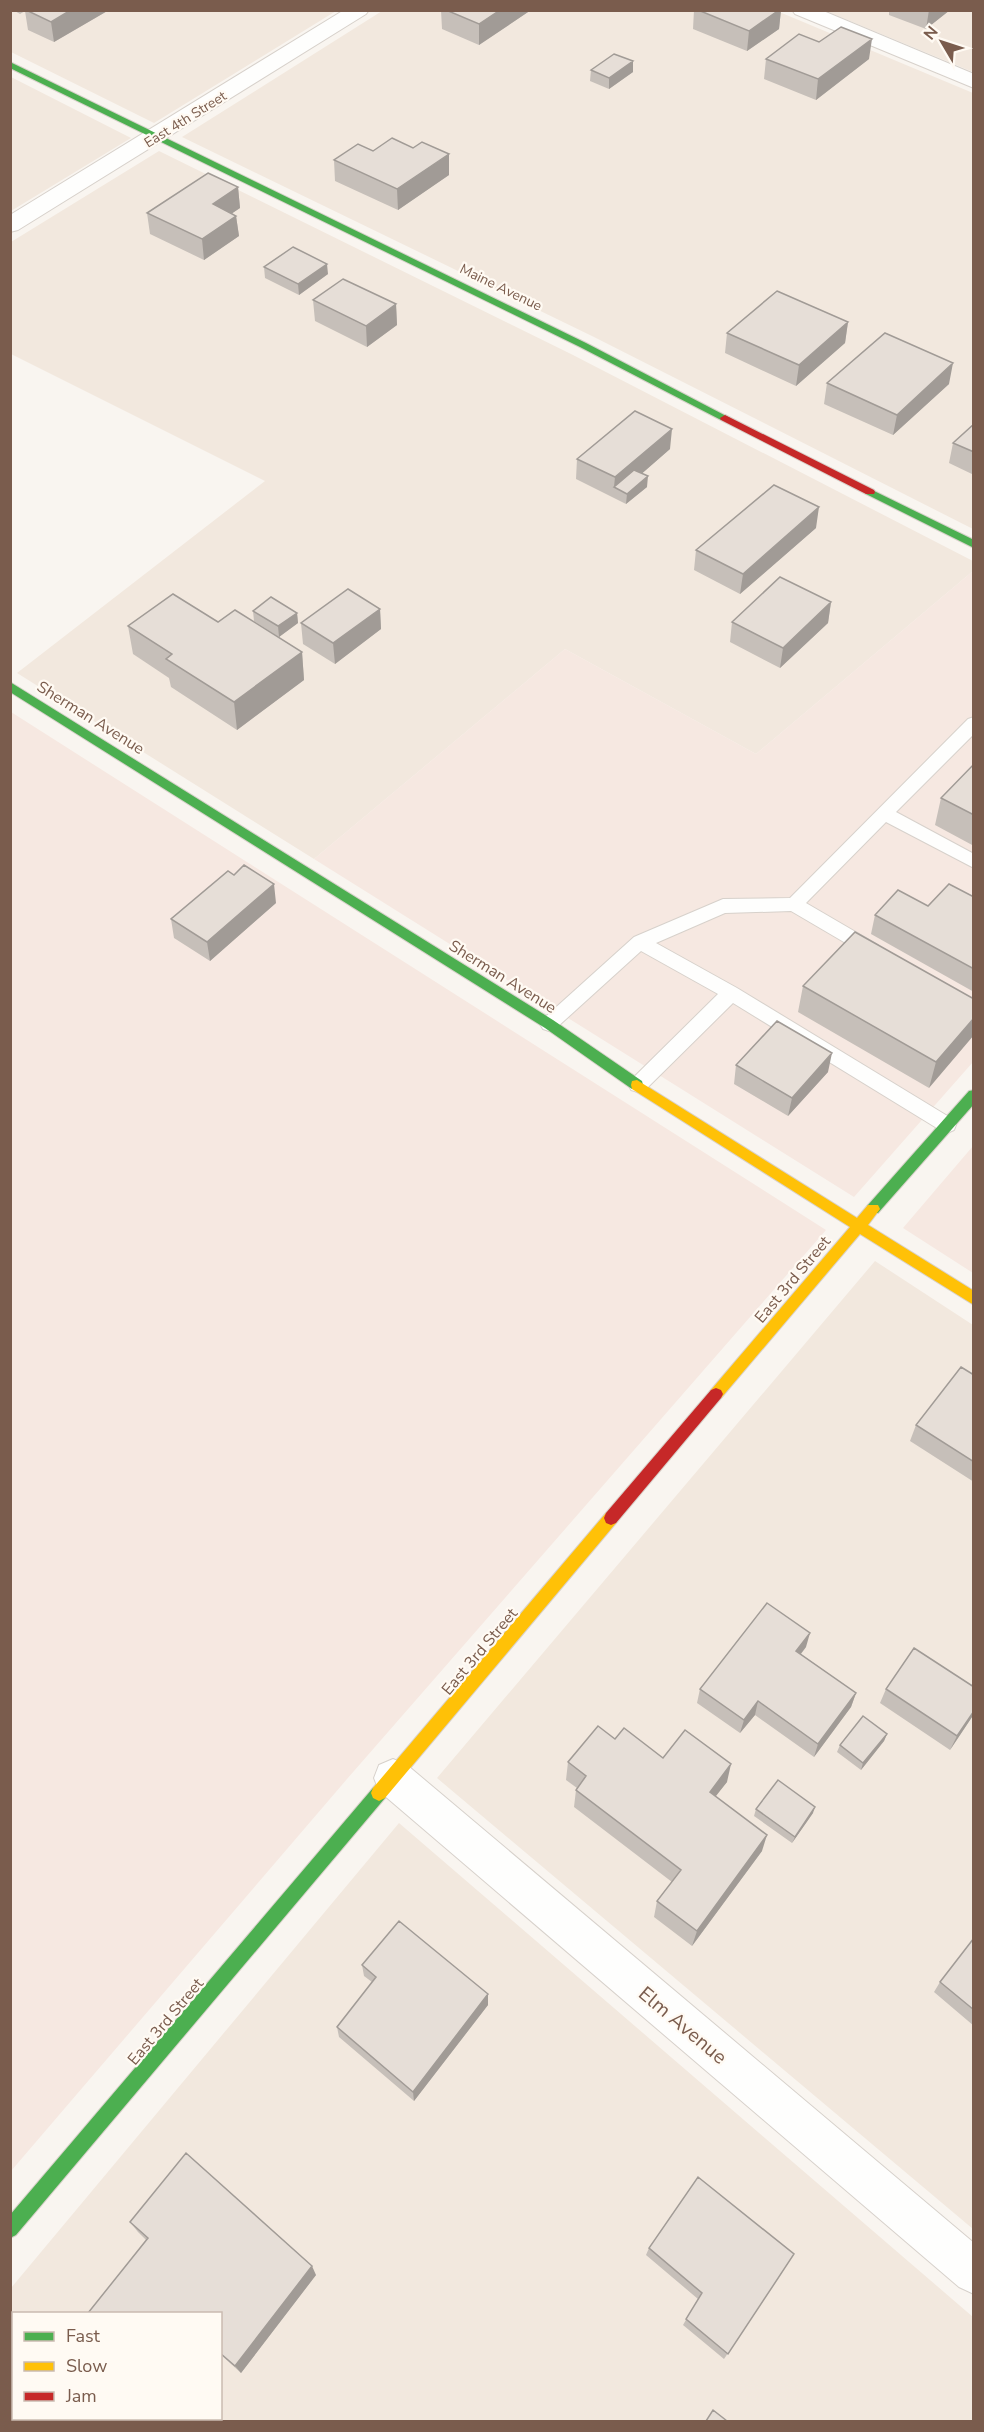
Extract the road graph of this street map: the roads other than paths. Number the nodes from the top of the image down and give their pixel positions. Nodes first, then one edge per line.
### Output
1 (359, 10) edge
2 (802, 10) edge
3 (10, 64) edge
4 (974, 82) edge
5 (156, 137) junction
6 (10, 225) edge
7 (974, 545) edge
8 (10, 686) edge
9 (974, 723) edge
10 (885, 814) junction
11 (974, 861) edge
12 (794, 904) junction
13 (640, 942) junction
14 (884, 956) edge
15 (731, 993) junction
16 (549, 1024) junction
17 (638, 1085) junction
18 (974, 1095) edge
19 (947, 1125) junction
20 (859, 1225) junction
21 (974, 1299) edge
22 (393, 1779) junction
23 (10, 2229) edge
24 (974, 2272) edge

1 - 5 street, East 4th Street
2 - 4 street
3 - 5 street, Maine Avenue
5 - 6 street, East 4th Street
5 - 7 street, Maine Avenue
8 - 16 street, Sherman Avenue
9 - 10 lane
10 - 11 lane
10 - 12 lane
12 - 13 lane
12 - 14 lane
13 - 15 lane
13 - 16 lane
15 - 17 lane
15 - 19 lane
16 - 17 street, Sherman Avenue
17 - 20 street, Sherman Avenue
18 - 19 street, East 3rd Street
19 - 20 street, East 3rd Street
20 - 21 street, Sherman Avenue
20 - 22 street, East 3rd Street
22 - 23 street, East 3rd Street
22 - 24 street, Elm Avenue

